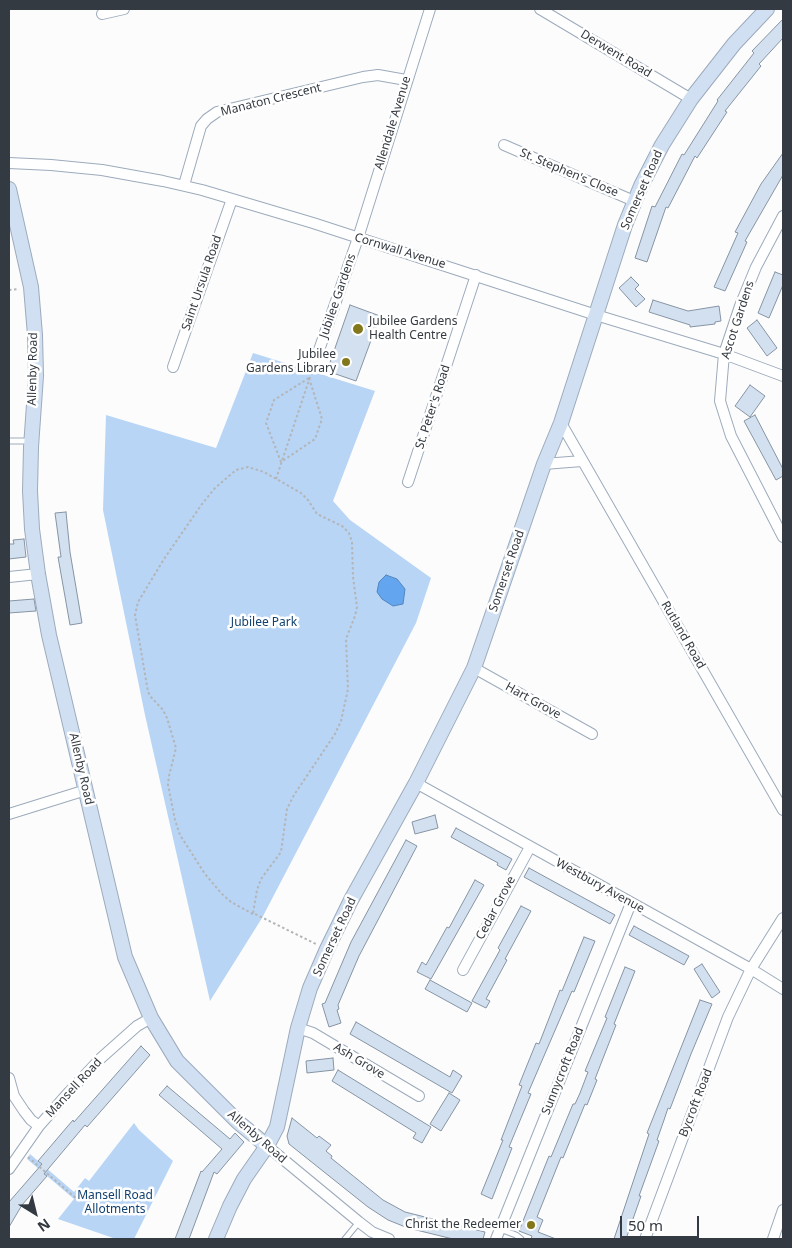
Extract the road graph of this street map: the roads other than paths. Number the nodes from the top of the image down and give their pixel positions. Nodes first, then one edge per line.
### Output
1 (124, 9) edge
2 (430, 9) edge
3 (540, 9) edge
4 (767, 9) edge
5 (102, 14) dead end
6 (406, 80) junction
7 (691, 99) junction
8 (504, 145) dead end
9 (9, 163) edge
10 (184, 185) junction
11 (9, 189) edge
12 (232, 199) junction
13 (634, 201) junction
14 (782, 221) edge
15 (358, 238) junction
16 (476, 275) junction
17 (596, 315) junction
18 (318, 353) road end
19 (724, 354) junction
20 (173, 367) dead end
21 (783, 376) edge
22 (561, 423) junction
23 (9, 441) edge
24 (31, 441) junction
25 (582, 461) junction
26 (544, 464) junction
27 (408, 482) dead end
28 (783, 537) edge
29 (38, 574) junction
30 (9, 577) edge
31 (474, 668) junction
32 (592, 734) dead end
33 (416, 783) junction
34 (86, 790) junction
35 (783, 810) edge
36 (9, 814) edge
37 (530, 847) junction
38 (631, 903) junction
39 (783, 918) edge
40 (751, 969) junction
41 (463, 970) dead end
42 (783, 989) edge
43 (150, 1018) junction
44 (298, 1028) junction
45 (9, 1078) edge
46 (419, 1096) dead end
47 (39, 1126) junction
48 (267, 1146) junction
49 (9, 1169) edge
50 (783, 1210) edge
51 (359, 1222) junction
52 (500, 1228) junction
53 (216, 1239) edge
54 (345, 1239) edge
55 (390, 1239) edge
56 (496, 1239) edge
57 (521, 1239) edge
58 (646, 1239) edge
59 (773, 1239) edge

1 - 5 street
2 - 6 street, Allendale Avenue
3 - 7 street, Derwent Road
4 - 7 street, Somerset Road
6 - 10 street, Manaton Crescent
6 - 15 street, Allendale Avenue
7 - 13 street, Somerset Road
8 - 13 street, St. Stephen's Close
9 - 10 street, Cornwall Avenue
10 - 12 street, Cornwall Avenue
11 - 24 street, Allenby Road
12 - 15 street, Cornwall Avenue
12 - 20 street, Saint Ursula Road
13 - 17 street, Somerset Road
14 - 19 street, Ascot Gardens
15 - 16 street, Cornwall Avenue
15 - 18 street, Jubilee Gardens
16 - 17 street, Cornwall Avenue
16 - 27 street, St. Peter's Road
17 - 19 street, Cornwall Avenue
17 - 22 street, Somerset Road
19 - 21 street, Cornwall Avenue
19 - 28 street, Ascot Gardens
22 - 25 street, Rutland Road
22 - 26 street, Somerset Road
23 - 24 lane
24 - 29 street, Allenby Road
25 - 26 street
25 - 35 street, Rutland Road
26 - 31 street, Somerset Road
29 - 30 street
29 - 34 street, Allenby Road
31 - 32 street, Hart Grove
31 - 33 street, Somerset Road
33 - 37 street, Westbury Avenue
33 - 44 street, Somerset Road
34 - 36 street
34 - 43 street, Allenby Road
37 - 38 street, Westbury Avenue
37 - 41 street, Cedar Grove
38 - 40 street, Westbury Avenue
38 - 52 street, Sunnycroft Road
39 - 40 street, Bycroft Road
40 - 42 street, Westbury Avenue
40 - 58 street, Bycroft Road
43 - 47 street, Mansell Road
43 - 48 street, Allenby Road
44 - 46 street, Ash Grove
44 - 48 street, Somerset Road
45 - 47 street
47 - 49 street, Mansell Road
48 - 51 street, Allenby Road
48 - 53 street, Somerset Road
50 - 59 street
51 - 54 lane
51 - 55 street, Allenby Road
52 - 56 street, Sunnycroft Road
52 - 57 lane

